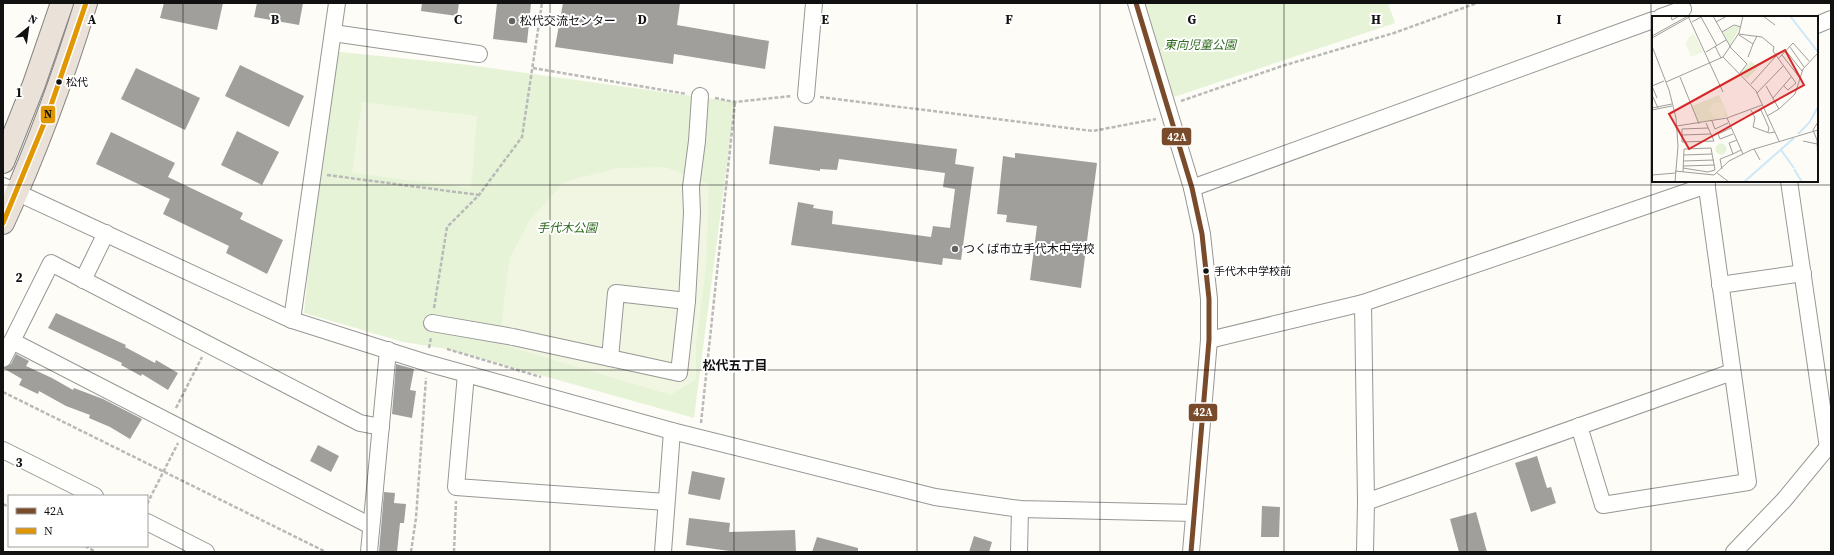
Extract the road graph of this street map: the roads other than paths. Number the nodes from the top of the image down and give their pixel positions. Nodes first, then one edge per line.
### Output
1 (62, 3) edge
2 (86, 3) edge
3 (337, 3) edge
4 (814, 3) edge
5 (1136, 3) edge
6 (1683, 10) edge
7 (1664, 16) edge
8 (1831, 19) edge
9 (1652, 20) edge
10 (1818, 25) edge
11 (333, 33) junction
12 (479, 54) dead end
13 (806, 95) road end
14 (700, 96) road end
15 (3, 162) edge
16 (1789, 182) edge
17 (1707, 183) edge
18 (1192, 188) junction
19 (10, 189) edge
20 (3, 223) edge
21 (106, 233) junction
22 (1802, 273) junction
23 (83, 280) junction
24 (1720, 285) junction
25 (687, 301) junction
26 (1363, 303) junction
27 (292, 320) junction
28 (432, 323) road end
29 (1209, 340) junction
30 (12, 341) junction
31 (388, 350) junction
32 (610, 358) junction
33 (3, 359) edge
34 (1732, 372) junction
35 (466, 374) junction
36 (1579, 426) junction
37 (381, 427) junction
38 (672, 431) junction
39 (1829, 445) edge
40 (3, 450) edge
41 (93, 495) edge
42 (666, 502) junction
43 (1366, 502) junction
44 (1020, 509) junction
45 (1194, 513) junction
46 (148, 523) edge
47 (371, 526) junction
48 (206, 552) edge
49 (369, 552) edge
50 (663, 552) edge
51 (1023, 552) edge
52 (1191, 552) edge
53 (1365, 552) edge
54 (1734, 552) edge

1 - 15 highway
2 - 19 highway
3 - 11 street
4 - 13 street
5 - 18 street
6 - 7 street
8 - 10 street
9 - 18 street
11 - 12 street
11 - 27 street
14 - 25 street
16 - 22 street
17 - 24 street
17 - 26 street
18 - 29 street
19 - 20 highway
19 - 21 street
21 - 23 street
21 - 27 street
22 - 24 street
22 - 39 street
23 - 30 street
23 - 37 street
24 - 34 street
25 - 32 street
25 - 32 street
26 - 29 street
26 - 43 street
27 - 31 street
28 - 32 street
29 - 45 street
30 - 33 street
30 - 47 street
31 - 35 street
31 - 37 street
34 - 36 street
34 - 36 street
35 - 38 street
35 - 42 street
36 - 43 street
37 - 47 street
38 - 42 street
38 - 44 street
39 - 54 street
40 - 41 street
42 - 50 street
43 - 53 street
44 - 45 street
44 - 51 street
45 - 52 street
46 - 48 street
47 - 49 street

